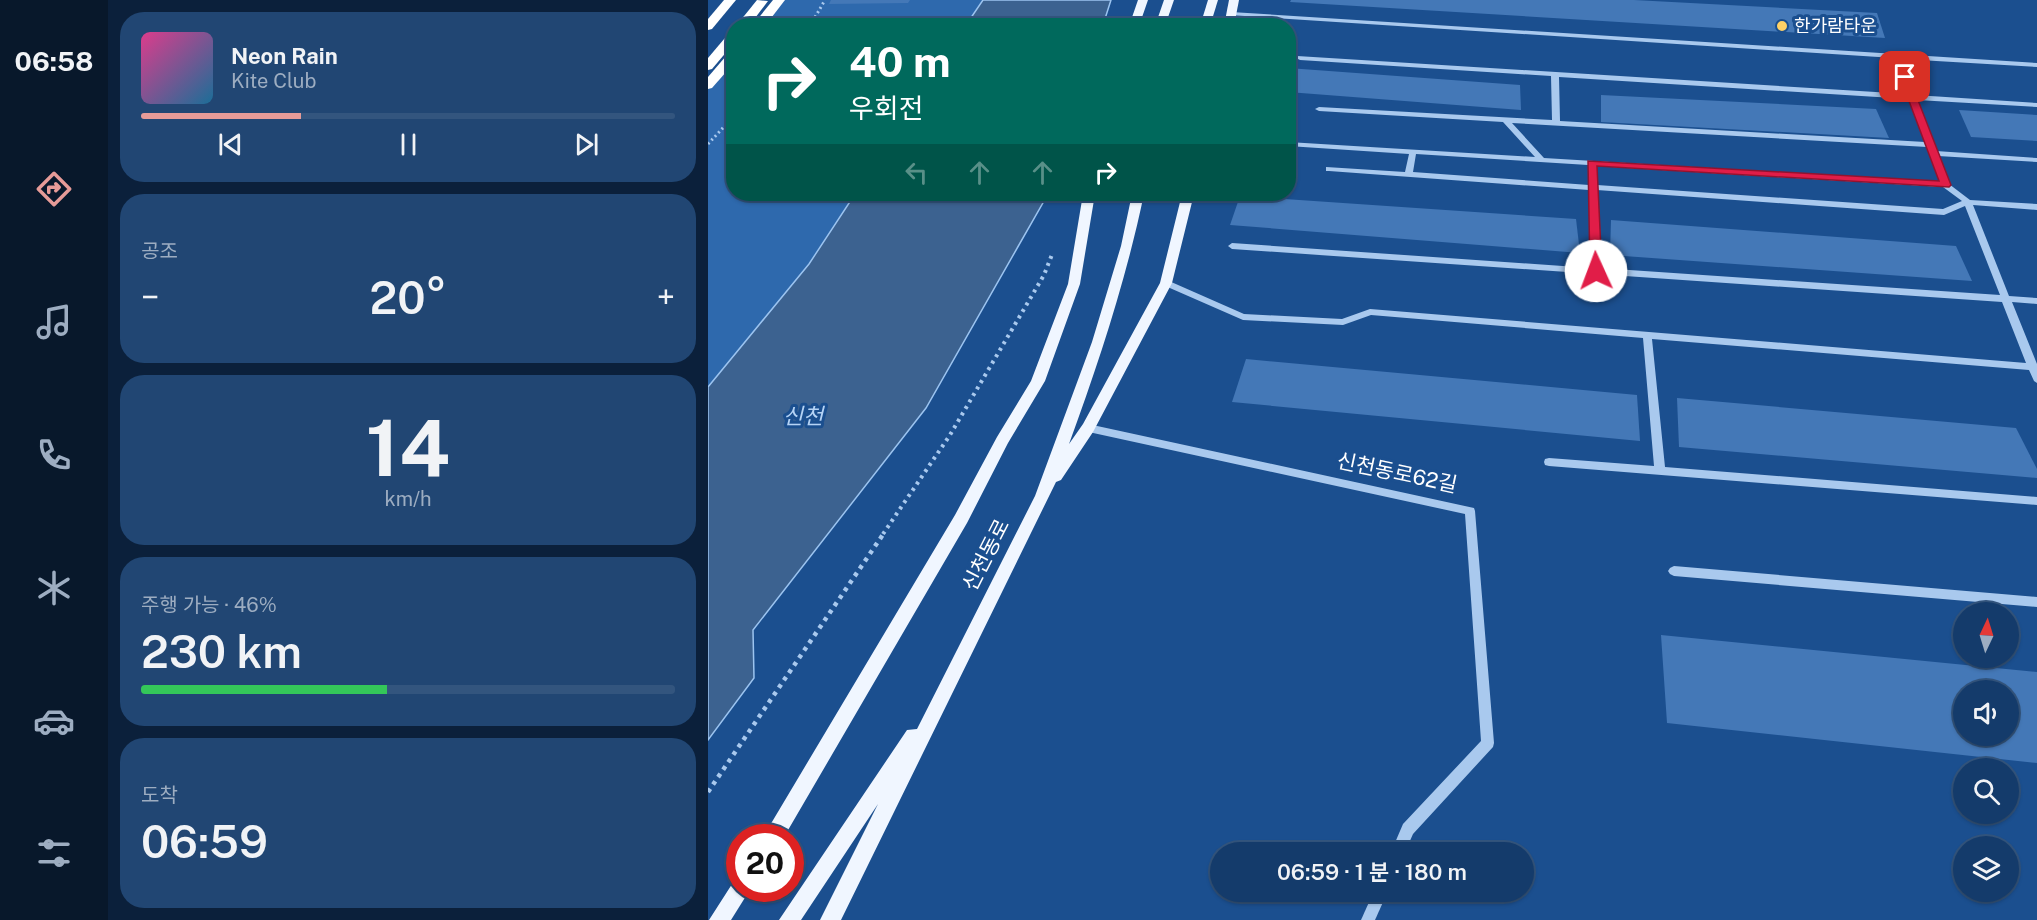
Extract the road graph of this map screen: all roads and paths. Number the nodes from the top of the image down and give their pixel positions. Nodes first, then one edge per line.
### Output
1 (730, 0) edge
2 (763, 0) edge
3 (779, 0) edge
4 (825, 0) edge
5 (1143, 0) edge
6 (1169, 0) edge
7 (1213, 0) edge
8 (1234, 0) edge
9 (1231, 14) junction
10 (748, 18) edge
11 (764, 18) edge
12 (815, 18) edge
13 (1137, 18) edge
14 (1163, 18) edge
15 (1207, 18) edge
16 (1230, 18) edge
17 (1294, 18) edge
18 (1296, 18) edge
19 (708, 26) edge
20 (726, 45) edge
21 (1897, 56) junction
22 (1300, 58) dead end
23 (726, 64) edge
24 (2037, 65) edge
25 (708, 66) edge
26 (1555, 74) junction
27 (708, 85) edge
28 (1912, 98) junction
29 (2037, 105) edge
30 (1319, 109) dead end
31 (1505, 120) junction
32 (1556, 123) junction
33 (726, 125) edge
34 (708, 144) edge
35 (1296, 145) edge
36 (1931, 149) junction
37 (1413, 152) junction
38 (1542, 160) junction
39 (2037, 160) edge
40 (1592, 163) junction
41 (1329, 169) dead end
42 (1408, 175) junction
43 (1945, 185) junction
44 (1594, 188) junction
45 (1088, 201) edge
46 (1137, 201) edge
47 (1186, 201) edge
48 (1968, 202) junction
49 (2037, 207) edge
50 (1056, 246) dead end
51 (1232, 246) dead end
52 (1596, 271) junction
53 (1166, 283) junction
54 (2006, 299) junction
55 (2037, 302) edge
56 (1647, 335) junction
57 (2035, 367) edge
58 (2037, 379) edge
59 (1088, 428) junction
60 (1549, 462) dead end
61 (1660, 471) junction
62 (1043, 496) junction
63 (2037, 501) edge
64 (1674, 571) dead end
65 (2037, 602) edge
66 (949, 683) junction
67 (708, 792) edge
68 (781, 824) edge
69 (1402, 842) edge
70 (731, 902) edge
71 (1376, 902) edge
72 (719, 920) edge
73 (789, 920) edge
74 (830, 920) edge
75 (1368, 920) edge

1 - 19 highway
2 - 10 highway
3 - 11 highway
4 - 12 path
5 - 13 main road
6 - 14 main road
7 - 15 main road
8 - 9 main road
9 - 16 main road
9 - 17 street
18 - 21 street
20 - 25 highway
21 - 24 street
21 - 28 street
22 - 26 street
23 - 27 highway
26 - 28 street
26 - 32 street
28 - 29 street
28 - 36 street
30 - 31 street
31 - 32 street
31 - 38 street
32 - 36 street
33 - 34 path
35 - 37 street
36 - 39 street
36 - 43 street
37 - 38 street
37 - 42 street
38 - 40 street
40 - 43 street
40 - 44 street
41 - 42 street
42 - 44 street
43 - 48 street
44 - 48 street
44 - 52 street
45 - 68 main road, 신천동로
46 - 62 main road, 신천동로
47 - 53 main road
48 - 49 street
48 - 54 street
50 - 67 path
51 - 52 street
52 - 54 street
53 - 56 street
53 - 59 main road
54 - 55 street
54 - 57 street
56 - 57 street
56 - 61 street
57 - 58 street
59 - 62 main road
59 - 69 street, 신천동로62길
60 - 61 street
61 - 63 street
62 - 66 main road, 신천동로
64 - 65 street
66 - 73 main road
66 - 74 main road, 신천동로
70 - 72 main road
71 - 75 street

